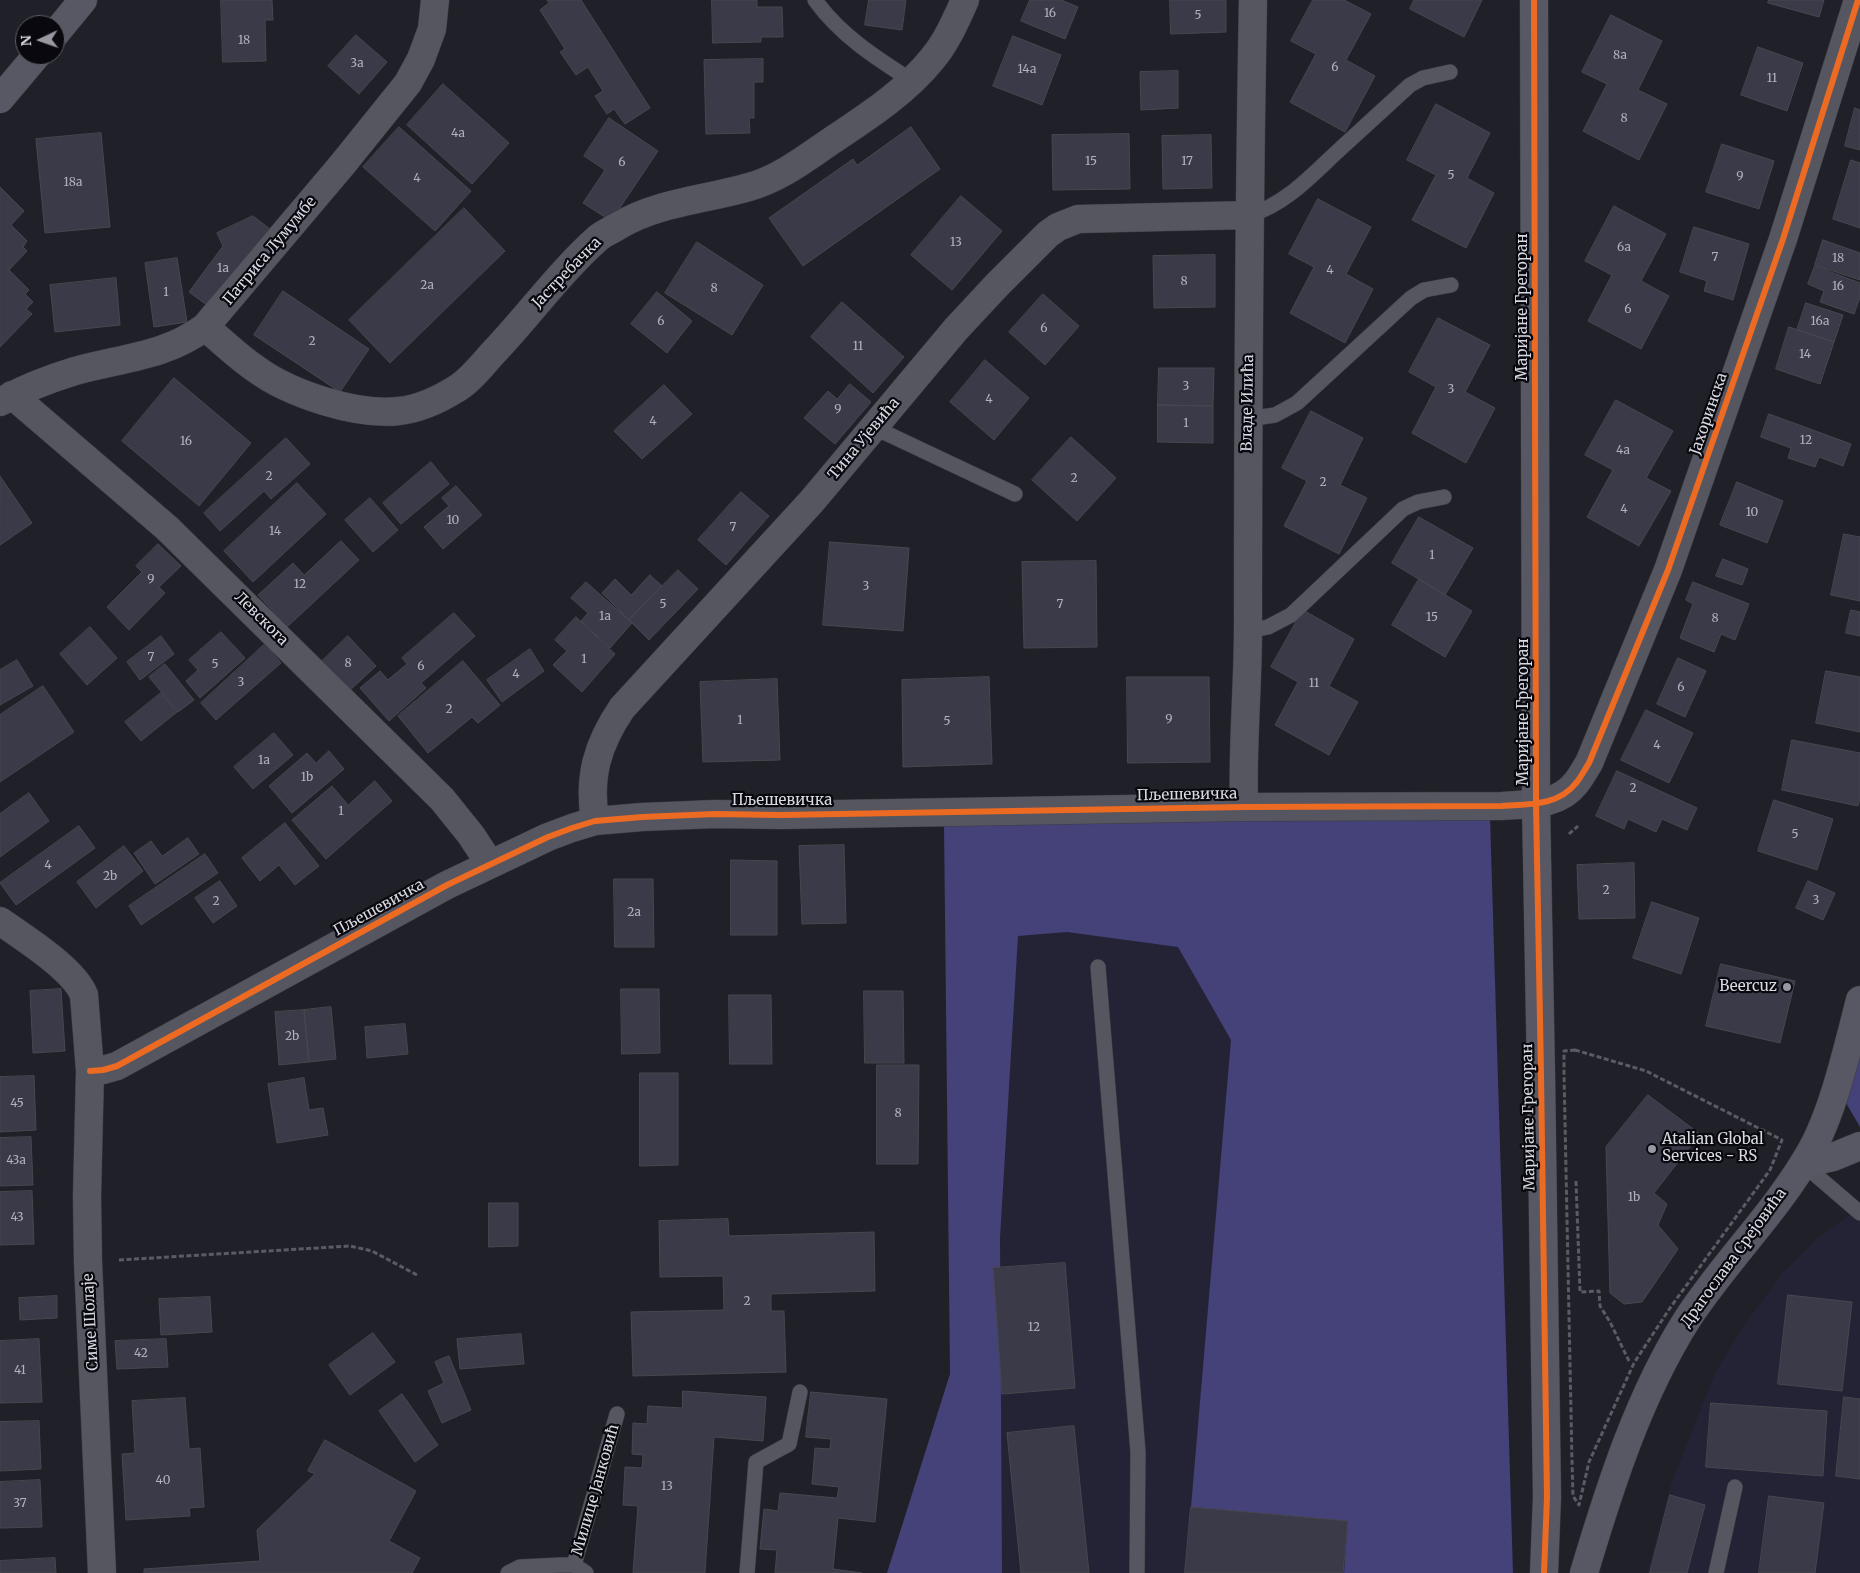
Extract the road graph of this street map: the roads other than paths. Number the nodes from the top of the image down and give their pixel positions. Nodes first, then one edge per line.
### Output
1 (435, 0) edge
2 (815, 0) edge
3 (965, 0) edge
4 (1253, 0) edge
5 (1534, 0) edge
6 (1858, 0) edge
7 (79, 2) edge
8 (65, 21) edge
9 (29, 65) edge
10 (1450, 72) dead end
11 (912, 81) junction
12 (0, 99) edge
13 (1250, 215) junction
14 (1451, 286) dead end
15 (205, 327) junction
16 (6, 399) edge
17 (1248, 419) junction
18 (873, 428) junction
19 (1015, 494) dead end
20 (1444, 497) dead end
21 (1248, 631) junction
22 (1536, 804) junction
23 (1244, 807) junction
24 (595, 822) junction
25 (490, 864) junction
26 (0, 920) edge
27 (1098, 967) dead end
28 (1860, 1000) edge
29 (90, 1071) junction
30 (1860, 1146) edge
31 (1803, 1164) junction
32 (1860, 1213) edge
33 (800, 1392) dead end
34 (617, 1414) dead end
35 (1735, 1487) dead end
36 (580, 1569) edge
37 (102, 1573) edge
38 (508, 1573) edge
39 (747, 1573) edge
40 (1137, 1573) edge
41 (1544, 1573) edge
42 (1584, 1573) edge
43 (1716, 1573) edge

1 - 15 street, Патриса Лумумбе
2 - 11 lane
3 - 11 street, Јастребачка
4 - 13 street, Владе Илића
5 - 22 street, Маријане Грегоран
6 - 22 street, Јахоринска
7 - 8 street
9 - 12 street
10 - 13 lane
11 - 15 street, Јастребачка
13 - 17 street, Владе Илића
13 - 18 street, Тина Ујевића
14 - 17 lane
15 - 16 street, Патриса Лумумбе
16 - 25 street, Левскога
17 - 21 street, Владе Илића
18 - 19 lane
18 - 24 street, Тина Ујевића
20 - 21 lane
21 - 23 street, Владе Илића
22 - 23 street, Пљешевичка
22 - 41 street, Маријане Грегоран
23 - 24 street, Пљешевичка
24 - 25 street, Пљешевичка
25 - 29 street, Пљешевичка
26 - 29 street, Симе Шолаје
27 - 40 lane
28 - 31 street, Драгослава Срејовића
29 - 37 street, Симе Шолаје
30 - 31 street
31 - 32 lane
31 - 42 street, Драгослава Срејовића
33 - 39 lane
34 - 36 lane, Милице Јанковић
35 - 43 lane
36 - 38 lane, Милице Јанковић

